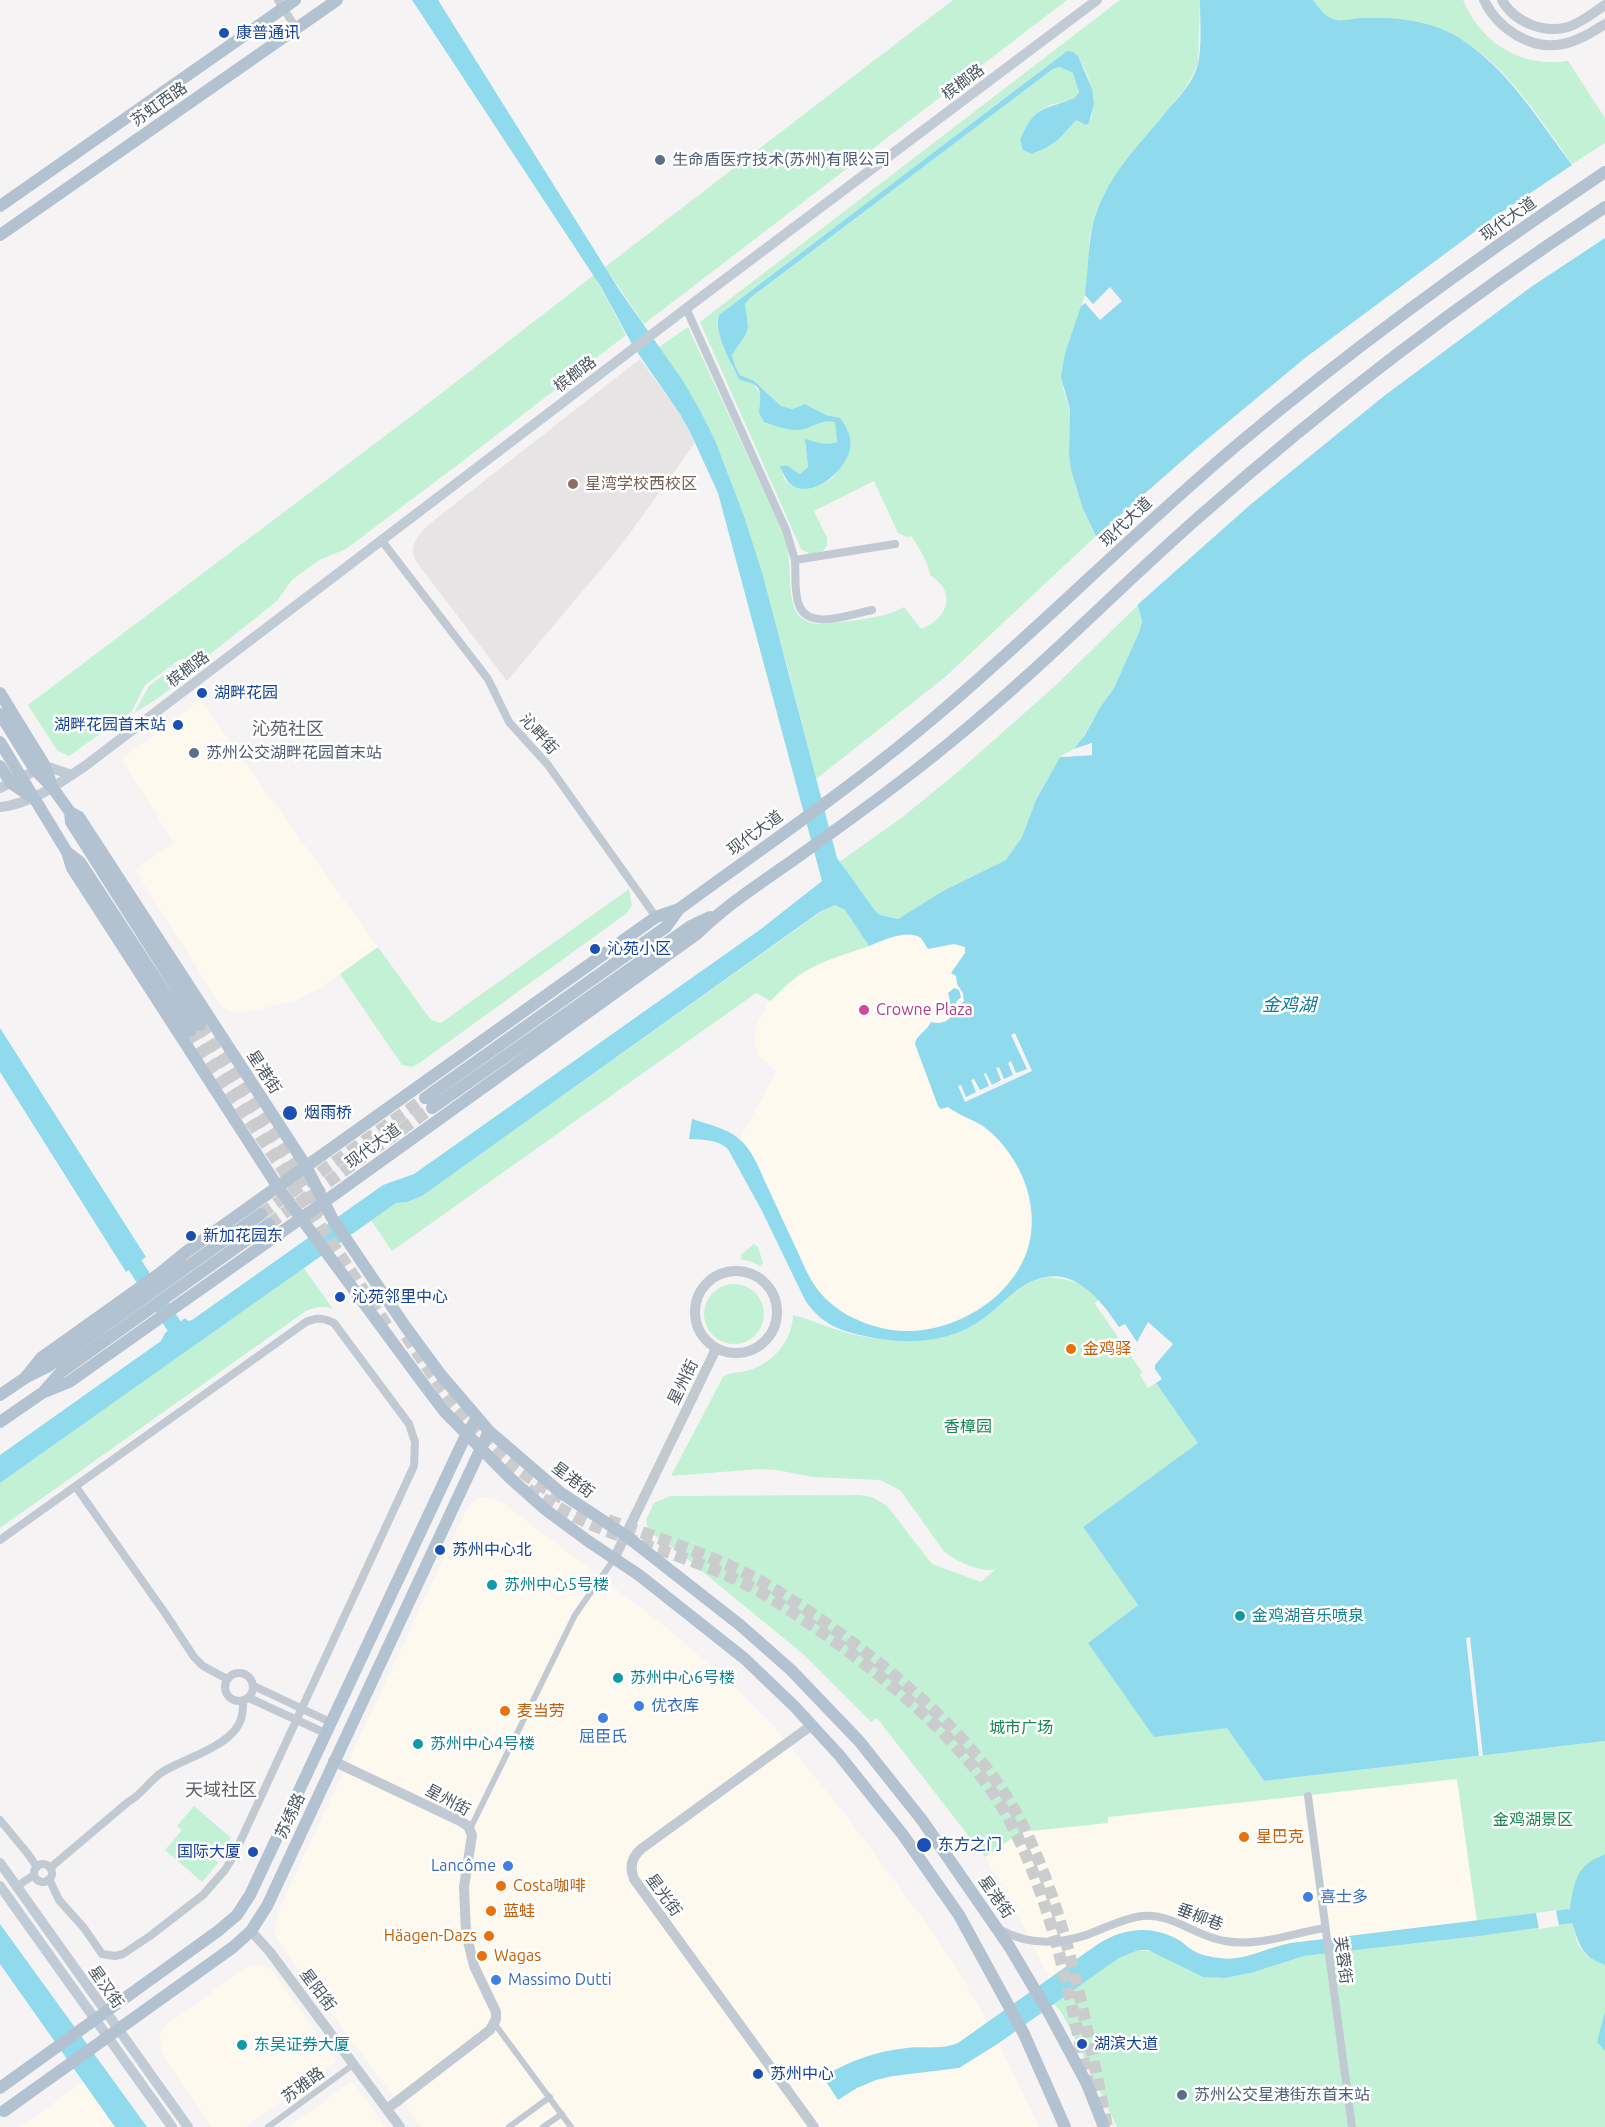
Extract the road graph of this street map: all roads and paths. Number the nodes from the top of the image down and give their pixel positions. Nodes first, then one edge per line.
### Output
1 (296, 0) edge
2 (337, 0) edge
3 (1097, 0) edge
4 (1484, 0) edge
5 (1502, 0) edge
6 (281, 4) edge
7 (1605, 5) edge
8 (1605, 24) edge
9 (296, 28) junction
10 (1605, 172) edge
11 (0, 206) edge
12 (1605, 207) edge
13 (0, 235) edge
14 (686, 308) junction
15 (382, 541) junction
16 (895, 544) dead end
17 (795, 560) junction
18 (872, 610) dead end
19 (0, 693) edge
20 (0, 714) edge
21 (0, 742) edge
22 (0, 766) edge
23 (40, 768) junction
24 (72, 775) junction
25 (11, 783) edge
26 (52, 787) junction
27 (34, 798) junction
28 (0, 807) edge
29 (70, 812) junction
30 (67, 852) junction
31 (679, 909) junction
32 (716, 915) junction
33 (656, 917) junction
34 (306, 1166) junction
35 (278, 1187) junction
36 (324, 1202) junction
37 (300, 1219) junction
38 (716, 1348) junction
39 (25, 1378) junction
40 (42, 1393) junction
41 (0, 1395) edge
42 (477, 1418) junction
43 (0, 1422) edge
44 (489, 1431) junction
45 (466, 1435) junction
46 (481, 1450) junction
47 (76, 1487) junction
48 (625, 1535) junction
49 (0, 1540) edge
50 (614, 1559) junction
51 (227, 1679) junction
52 (254, 1686) junction
53 (246, 1699) junction
54 (301, 1708) junction
55 (295, 1719) junction
56 (330, 1722) junction
57 (812, 1725) junction
58 (325, 1733) junction
59 (333, 1761) junction
60 (1308, 1796) dead end
61 (0, 1820) edge
62 (470, 1829) junction
63 (0, 1863) edge
64 (50, 1868) junction
65 (35, 1871) junction
66 (49, 1879) junction
67 (16, 1887) junction
68 (2, 1893) edge
69 (998, 1929) junction
70 (252, 1931) junction
71 (1326, 1931) junction
72 (100, 2015) junction
73 (494, 2023) junction
74 (113, 2033) junction
75 (354, 2064) junction
76 (0, 2088) edge
77 (550, 2097) junction
78 (387, 2109) junction
79 (2, 2112) edge
80 (562, 2114) junction
81 (172, 2127) edge
82 (188, 2127) edge
83 (268, 2127) edge
84 (400, 2127) edge
85 (509, 2127) edge
86 (543, 2127) edge
87 (572, 2127) edge
88 (814, 2127) edge
89 (1065, 2127) edge
90 (1104, 2127) edge
91 (1352, 2127) edge

1 - 6 main road, 苏虹西路
2 - 9 main road, 苏虹西路
3 - 14 main road, 槟榔路
4 - 8 street
5 - 7 street
6 - 9 street
6 - 11 main road, 苏虹西路
9 - 13 main road, 苏虹西路
10 - 31 main road, 现代大道
12 - 32 main road, 现代大道
14 - 15 main road, 槟榔路
14 - 17 street
15 - 24 main road, 槟榔路
15 - 33 street, 沁畔街
16 - 17 street
17 - 18 street
19 - 23 main road
20 - 23 main road
21 - 25 main road
22 - 25 main road
23 - 24 main road
23 - 25 main road
23 - 26 main road, 星港街
24 - 26 main road, 槟榔路
25 - 27 main road
26 - 27 main road, 槟榔路
26 - 29 main road, 星港街
27 - 28 main road, 槟榔路
27 - 30 main road, 星港街
29 - 30 main road, 星港街
29 - 34 main road, 星港街
30 - 35 main road, 星港街
31 - 32 main road, 现代大道
31 - 33 main road, 现代大道
32 - 36 main road, 现代大道
33 - 34 main road, 现代大道
34 - 35 main road, 现代大道
34 - 36 main road, 星港街
35 - 37 main road, 星港街
35 - 39 main road, 现代大道
36 - 37 main road, 现代大道
36 - 42 main road, 星港街
37 - 40 main road, 现代大道
37 - 45 main road, 星港街
38 - 38 street
38 - 48 street, 星州街
39 - 40 main road, 现代大道
39 - 41 main road, 现代大道
40 - 43 main road, 现代大道
42 - 44 main road, 星港街
42 - 45 main road, 苏绣路
44 - 46 main road, 苏绣路
44 - 48 main road, 星港街
45 - 46 main road, 星港街
45 - 56 main road, 苏绣路
46 - 50 main road, 星港街
46 - 59 main road, 苏绣路
47 - 49 street
47 - 51 street
47 - 54 street
48 - 50 street, 星州街
48 - 69 main road, 星港街
50 - 57 main road, 星港街
50 - 62 street
51 - 52 street
51 - 53 street
52 - 53 street
52 - 54 street
53 - 55 street
53 - 64 street
54 - 55 street
54 - 56 street
55 - 58 street
55 - 66 street
56 - 58 main road, 苏绣路
57 - 88 street, 星光街
57 - 89 main road, 星港街
58 - 72 main road, 苏绣路
59 - 62 street, 星州街
59 - 70 main road, 苏绣路
60 - 71 street, 芙蓉街
61 - 65 street
62 - 73 street, 星州街
63 - 67 main road, 星汉街
64 - 65 street
64 - 66 street
65 - 66 street
65 - 67 street
67 - 72 main road, 星汉街
68 - 72 main road, 星汉街
69 - 71 street, 垂柳巷
69 - 90 main road, 星港街
70 - 74 main road, 苏绣路
70 - 75 street, 星阳街
71 - 91 street, 芙蓉街
72 - 74 main road, 星汉街
72 - 76 main road, 苏绣路
73 - 77 street
73 - 78 street
74 - 79 main road, 苏绣路
74 - 81 main road, 星汉街
74 - 82 main road, 星汉街
75 - 78 street, 星阳街
75 - 83 street, 苏雅路
77 - 80 street
77 - 85 street
78 - 84 street, 星阳街
80 - 86 street
80 - 87 street

